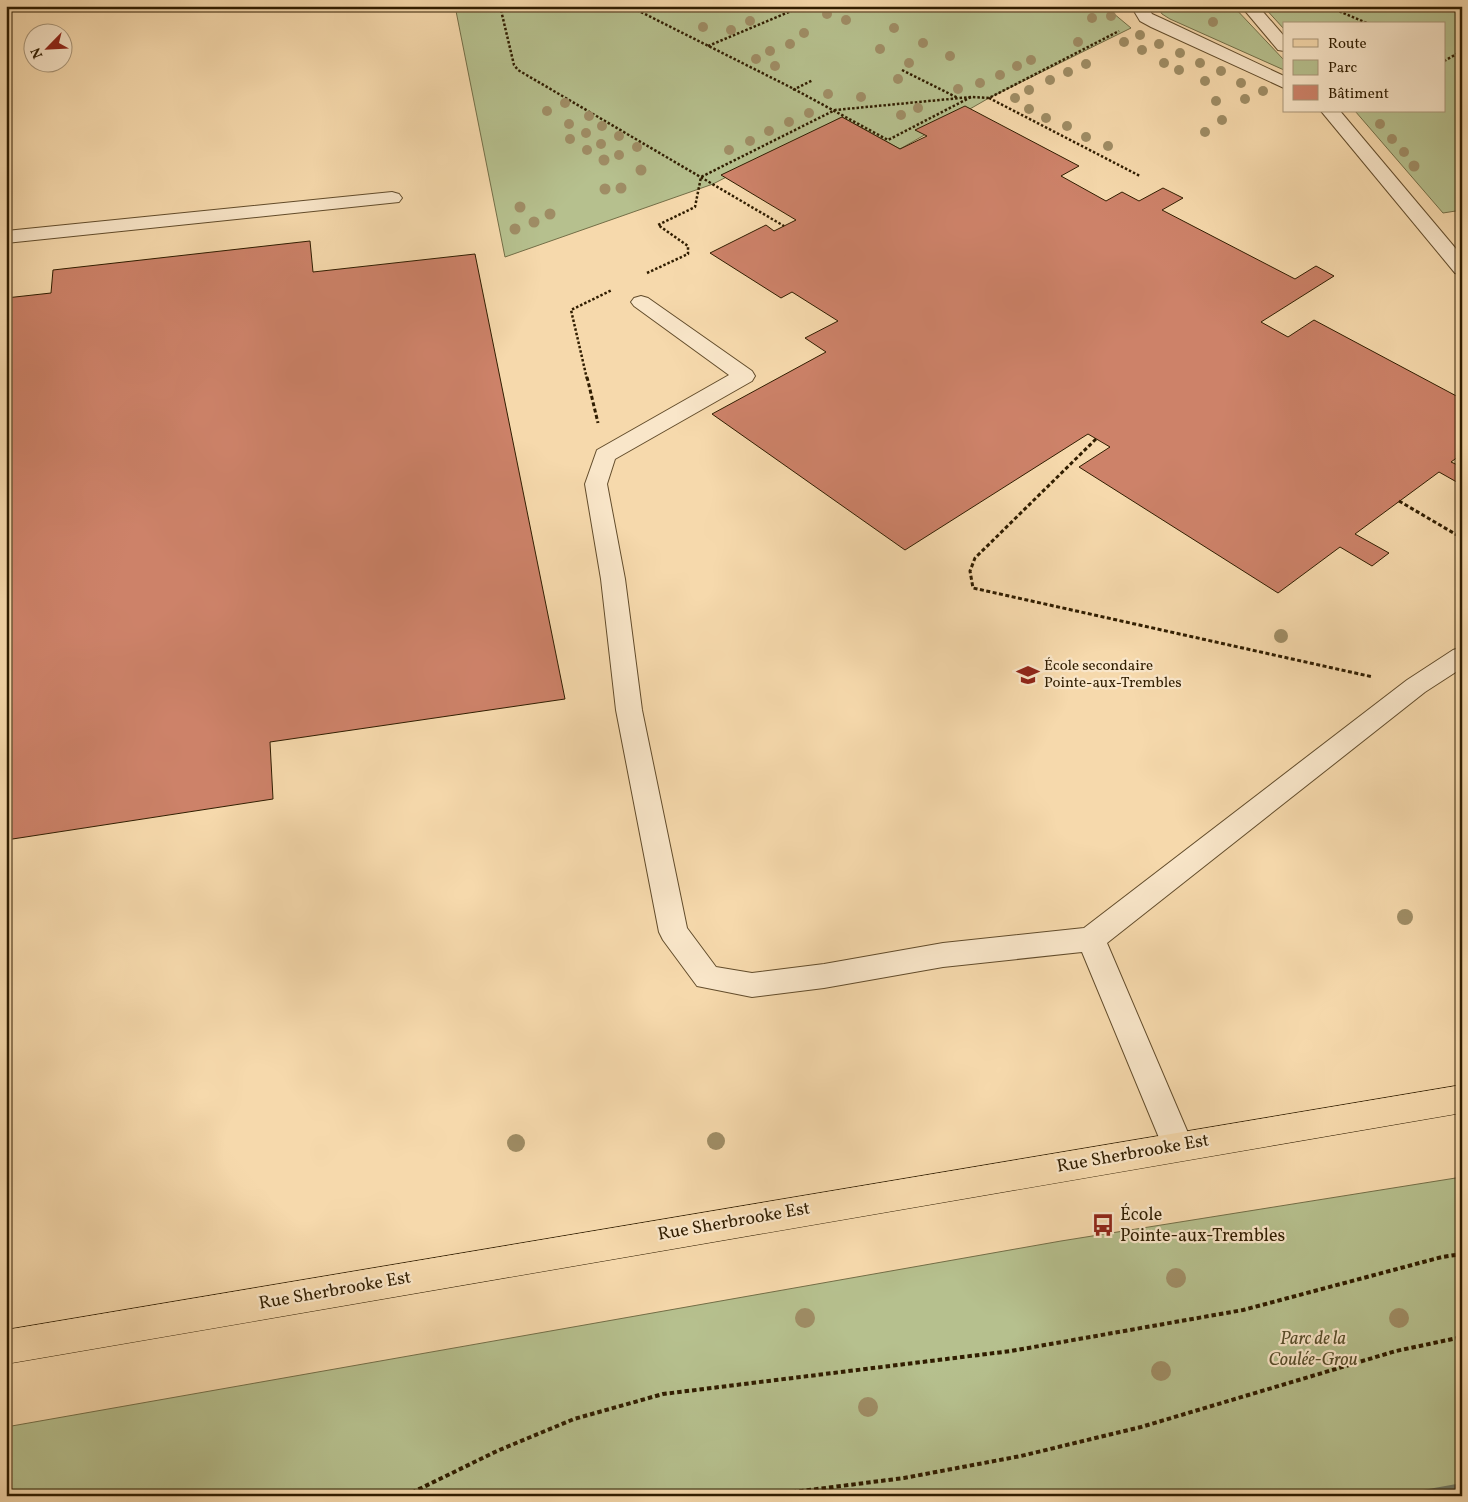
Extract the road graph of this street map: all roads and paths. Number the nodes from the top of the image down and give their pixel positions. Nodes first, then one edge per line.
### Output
1 (500, 6) edge
2 (629, 6) edge
3 (803, 6) edge
4 (1249, 6) edge
5 (1327, 6) edge
6 (1142, 11) edge
7 (1364, 22) edge
8 (1283, 45) edge
9 (708, 46) junction
10 (1462, 51) edge
11 (1446, 57) edge
12 (1450, 58) junction
13 (1446, 60) edge
14 (902, 70) dead end
15 (813, 80) dead end
16 (1283, 82) edge
17 (792, 90) junction
18 (971, 97) junction
19 (958, 98) junction
20 (989, 98) junction
21 (834, 110) junction
22 (1331, 112) edge
23 (1140, 176) dead end
24 (701, 177) junction
25 (392, 198) dead end
26 (784, 226) dead end
27 (6, 237) edge
28 (1462, 269) edge
29 (641, 302) dead end
30 (1096, 439) dead end
31 (1399, 501) dead end
32 (1462, 538) edge
33 (1462, 656) edge
34 (1374, 677) dead end
35 (1091, 939) junction
36 (1462, 1099) edge
37 (1178, 1146) junction
38 (1462, 1254) edge
39 (1462, 1337) edge
40 (6, 1347) edge
41 (405, 1496) edge
42 (762, 1496) edge

1 - 24 path
2 - 9 path
3 - 9 path
4 - 8 lane
5 - 7 path
6 - 16 lane
6 - 20 path
9 - 17 path
10 - 12 path
11 - 12 path
12 - 13 path
14 - 19 path
15 - 17 path
17 - 21 path
18 - 19 path
18 - 20 path
18 - 21 path
19 - 21 path
20 - 23 path
21 - 24 path
22 - 28 lane
24 - 26 path
25 - 27 lane
29 - 35 lane
30 - 34 path
31 - 32 path
33 - 35 lane
35 - 37 lane
36 - 37 main road, Rue Sherbrooke Est
37 - 40 main road, Rue Sherbrooke Est
38 - 41 path
39 - 42 path

